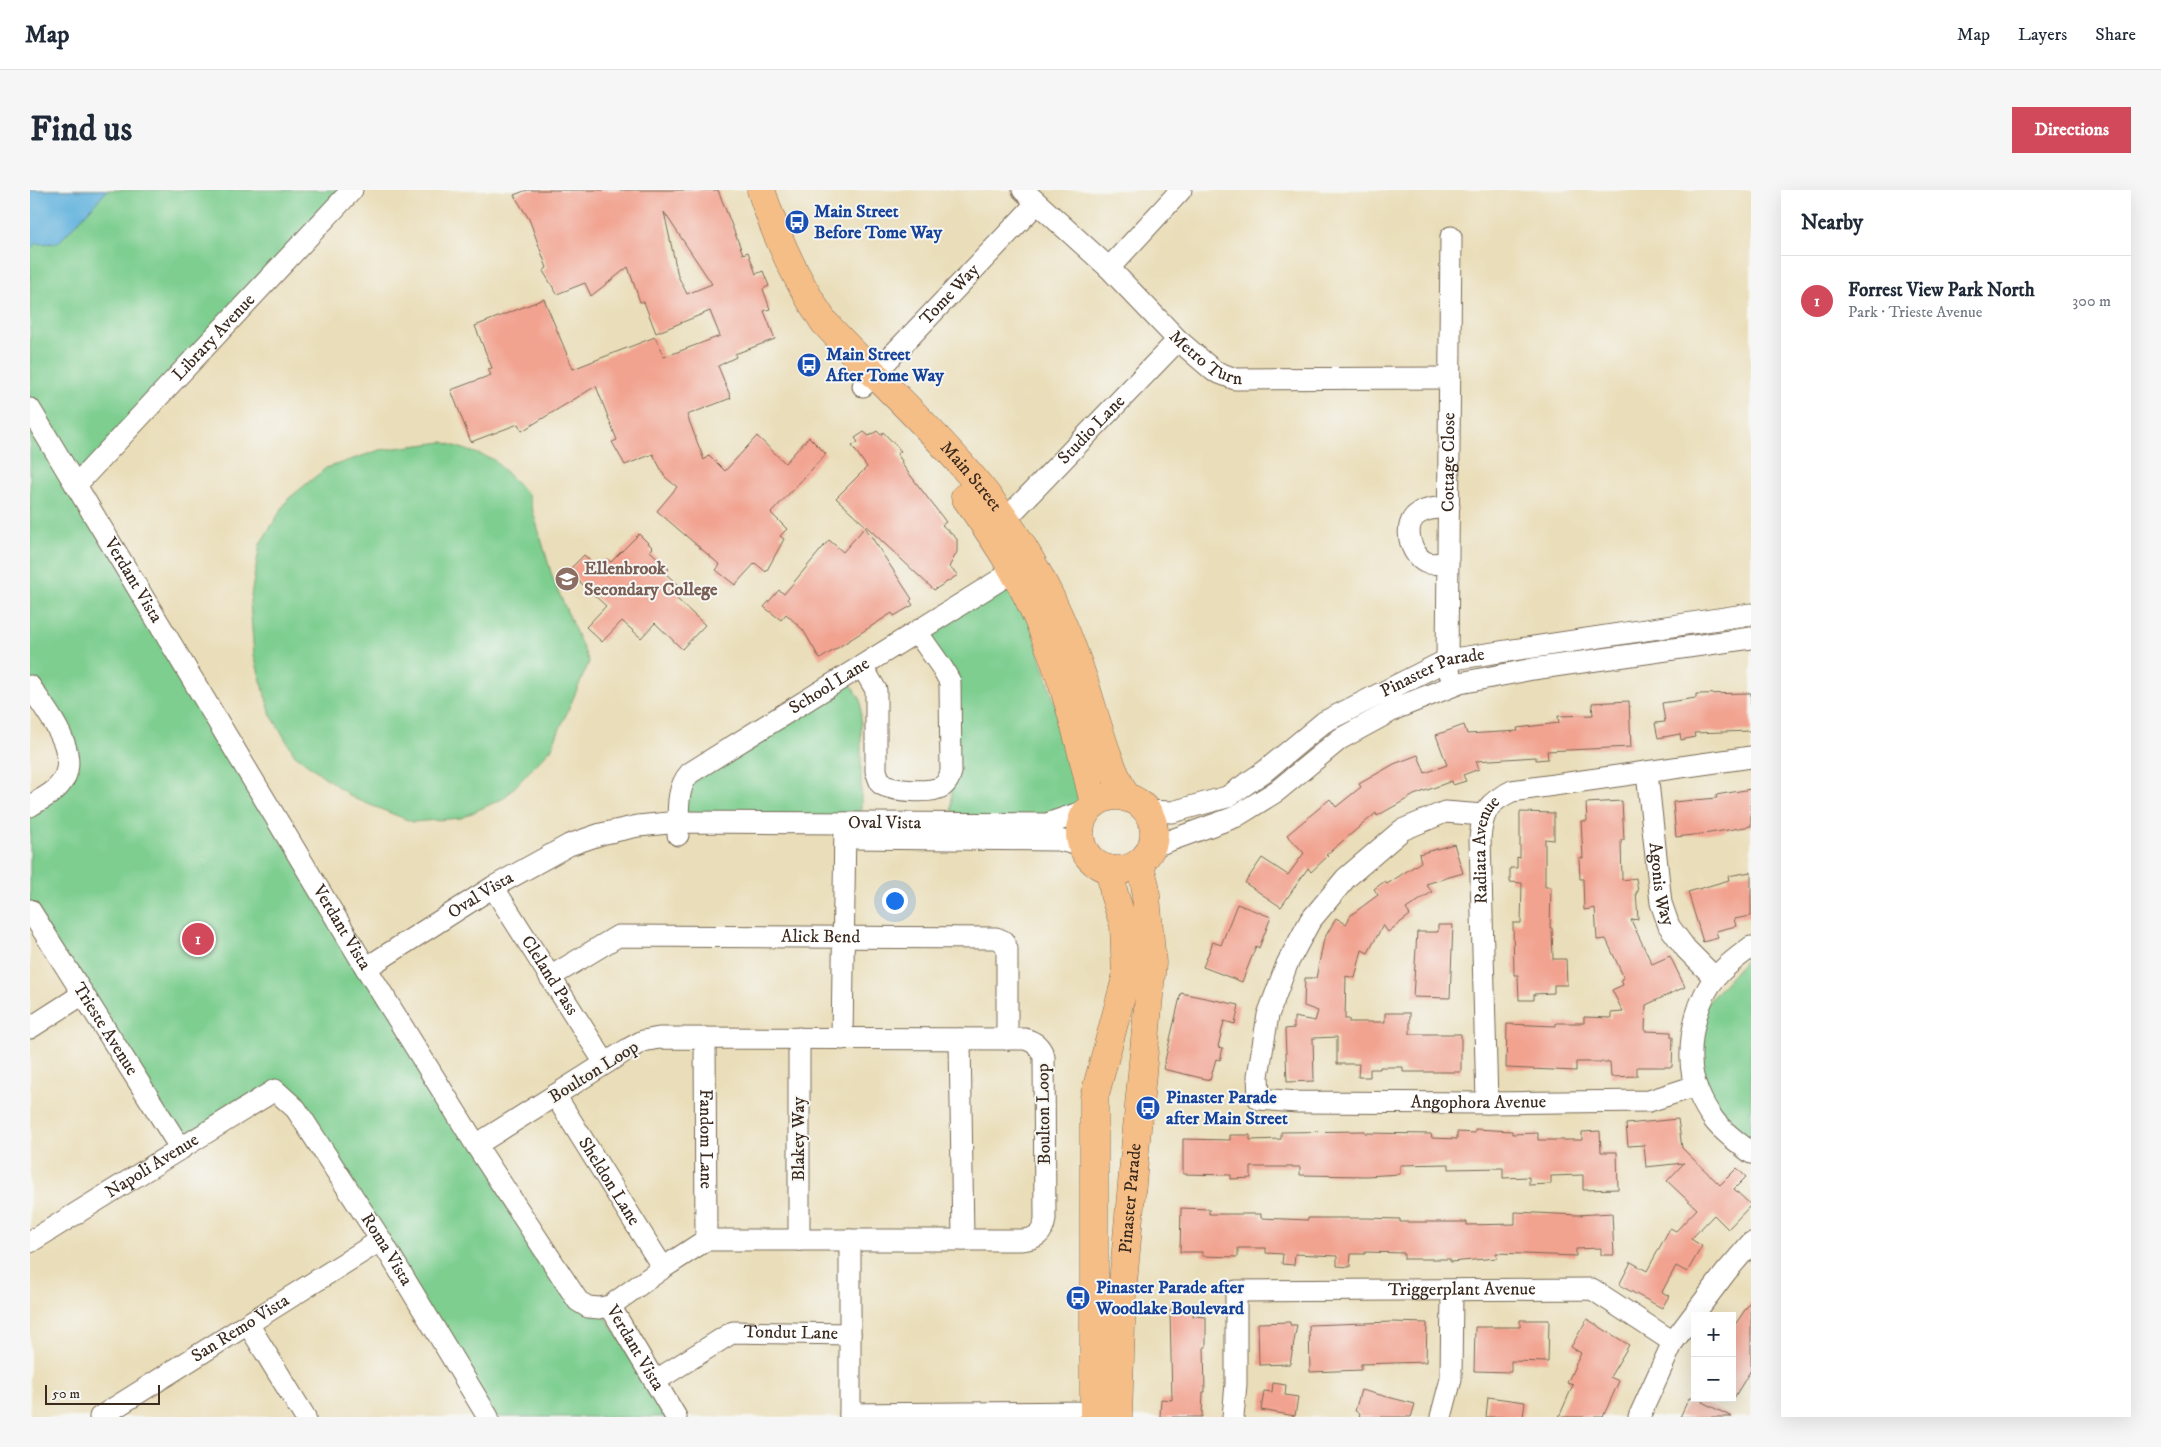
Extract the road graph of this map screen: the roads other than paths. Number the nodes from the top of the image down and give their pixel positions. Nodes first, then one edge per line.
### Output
1 (352, 190) edge
2 (745, 190) edge
3 (761, 190) edge
4 (1181, 190) edge
5 (1030, 197) edge
6 (1451, 237) dead end
7 (1109, 268) junction
8 (1178, 340) junction
9 (1450, 378) junction
10 (868, 380) junction
11 (30, 409) edge
12 (76, 485) junction
13 (1449, 507) junction
14 (1005, 520) junction
15 (1448, 563) junction
16 (1014, 571) junction
17 (1751, 614) edge
18 (917, 632) junction
19 (1751, 638) edge
20 (1447, 660) junction
21 (862, 666) junction
22 (30, 686) edge
23 (1452, 686) junction
24 (1751, 757) edge
25 (1647, 772) junction
26 (1137, 804) junction
27 (30, 806) edge
28 (1091, 807) junction
29 (1483, 815) junction
30 (678, 829) junction
31 (844, 830) junction
32 (1083, 846) junction
33 (1146, 855) junction
34 (1110, 869) junction
35 (493, 887) junction
36 (30, 910) edge
37 (844, 939) junction
38 (1751, 947) edge
39 (366, 968) junction
40 (550, 977) junction
41 (1715, 978) junction
42 (83, 994) junction
43 (30, 1028) edge
44 (705, 1038) junction
45 (799, 1038) junction
46 (842, 1039) junction
47 (960, 1039) junction
48 (1007, 1039) junction
49 (605, 1063) junction
50 (1696, 1086) junction
51 (275, 1090) joint
52 (556, 1095) junction
53 (1487, 1103) junction
54 (476, 1145) junction
55 (180, 1149) junction
56 (1751, 1153) edge
57 (381, 1240) junction
58 (706, 1240) junction
59 (799, 1240) junction
60 (850, 1240) junction
61 (963, 1240) junction
62 (30, 1242) edge
63 (1751, 1242) edge
64 (663, 1268) junction
65 (1452, 1291) junction
66 (610, 1306) junction
67 (248, 1324) junction
68 (850, 1334) junction
69 (1673, 1342) junction
70 (655, 1381) junction
71 (850, 1415) edge
72 (1102, 1416) edge
73 (100, 1417) edge
74 (305, 1417) edge
75 (488, 1417) edge
76 (676, 1417) edge
77 (1233, 1417) edge
78 (1441, 1417) edge
79 (1638, 1417) edge

1 - 12 street, Library Avenue
2 - 10 main road, Main Street
3 - 10 main road, Main Street
4 - 7 street
5 - 7 street, Metro Turn
5 - 10 street, Tome Way
6 - 9 street, Cottage Close
7 - 8 street, Metro Turn
8 - 9 street, Metro Turn
8 - 14 street, Studio Lane
9 - 13 street, Cottage Close
10 - 14 main road, Main Street
10 - 16 main road, Main Street
11 - 12 street, Verdant Vista
12 - 39 street, Verdant Vista
13 - 15 street, Cottage Close
13 - 15 street
14 - 26 main road, Main Street
15 - 20 street, Cottage Close
16 - 18 street, School Lane
16 - 28 main road, Main Street
17 - 20 street, Pinaster Parade
18 - 21 street, School Lane
18 - 21 street
19 - 23 street, Pinaster Parade
20 - 23 street, Cottage Close
20 - 26 street, Pinaster Parade
21 - 30 street, School Lane
22 - 27 street
23 - 33 street, Pinaster Parade
24 - 25 street, Radiata Avenue
25 - 29 street, Radiata Avenue
25 - 41 street, Agonis Way
26 - 28 main road
26 - 33 main road
28 - 31 street, Oval Vista
28 - 32 main road
29 - 53 street, Radiata Avenue
29 - 53 street, Angophora Avenue
30 - 31 street, Oval Vista
30 - 35 street, Oval Vista
31 - 32 street, Oval Vista
31 - 37 street
32 - 34 main road
33 - 34 main road
33 - 72 main road, Pinaster Parade
34 - 72 main road, Pinaster Parade
35 - 39 street, Oval Vista
35 - 40 street, Cleland Pass
36 - 42 street, Trieste Avenue
37 - 40 street, Alick Bend
37 - 46 street
37 - 48 street, Alick Bend
38 - 41 street
39 - 54 street, Verdant Vista
40 - 49 street, Cleland Pass
41 - 50 street
42 - 43 street
42 - 55 street, Trieste Avenue
44 - 45 street, Boulton Loop
44 - 49 street, Boulton Loop
44 - 58 street, Fandom Lane
45 - 46 street, Boulton Loop
45 - 59 street, Blakey Way
46 - 47 street, Boulton Loop
47 - 48 street, Boulton Loop
47 - 61 street
48 - 61 street, Boulton Loop
49 - 52 street, Boulton Loop
50 - 53 street, Angophora Avenue
50 - 56 street
51 - 55 street, Napoli Avenue
51 - 57 street, Roma Vista
52 - 54 street, Boulton Loop
52 - 64 street, Sheldon Lane
54 - 66 street, Verdant Vista
55 - 62 street, Napoli Avenue
57 - 67 street, San Remo Vista
57 - 75 street, Roma Vista
58 - 59 street, Boulton Loop
58 - 64 street
59 - 60 street, Boulton Loop
60 - 61 street, Boulton Loop
60 - 68 street
63 - 69 street
64 - 66 street
65 - 69 street, Triggerplant Avenue
65 - 77 street, Triggerplant Avenue
65 - 78 street
66 - 70 street, Verdant Vista
67 - 73 street, San Remo Vista
67 - 74 street
68 - 70 street, Tondut Lane
68 - 71 street
69 - 79 street
70 - 76 street, Verdant Vista
71 - 72 street

